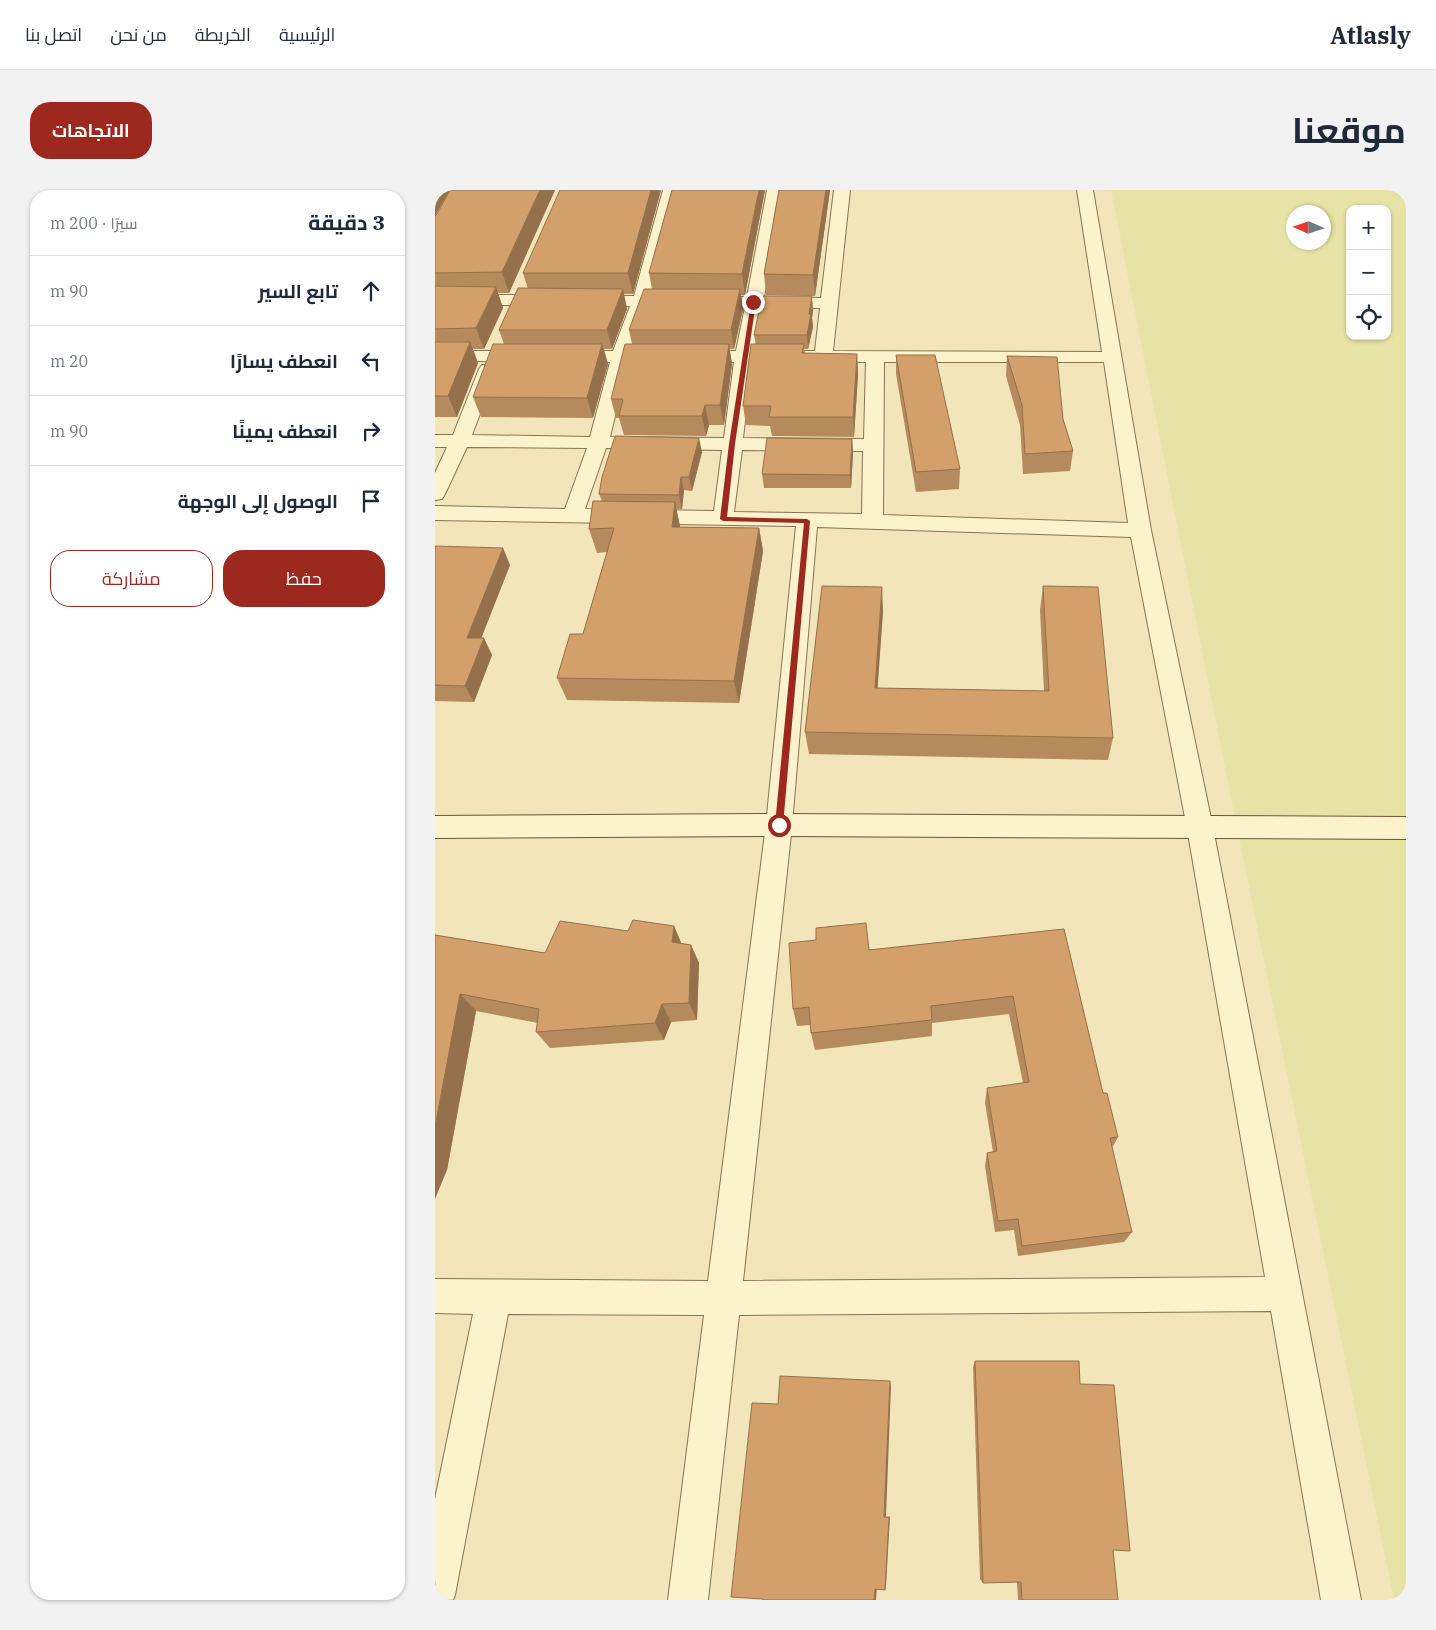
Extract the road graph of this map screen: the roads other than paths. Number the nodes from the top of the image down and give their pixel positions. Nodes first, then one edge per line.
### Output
1 (671, 190) edge
2 (775, 190) edge
3 (842, 190) edge
4 (1085, 190) edge
5 (525, 283) edge
6 (435, 300) edge
7 (641, 301) junction
8 (753, 302) junction
9 (830, 303) junction
10 (514, 308) junction
11 (496, 348) junction
12 (435, 356) edge
13 (621, 356) junction
14 (744, 357) junction
15 (823, 357) junction
16 (875, 357) junction
17 (1111, 357) junction
18 (435, 441) edge
19 (599, 441) junction
20 (460, 442) junction
21 (732, 444) junction
22 (872, 446) junction
23 (435, 494) edge
24 (435, 513) edge
25 (573, 515) junction
26 (723, 519) junction
27 (807, 521) junction
28 (872, 521) junction
29 (1140, 530) junction
30 (779, 825) junction
31 (435, 828) edge
32 (1201, 828) junction
33 (1406, 828) edge
34 (1286, 1294) junction
35 (435, 1296) edge
36 (494, 1297) junction
37 (724, 1298) junction
38 (435, 1595) edge
39 (688, 1600) edge
40 (1341, 1600) edge

1 - 7 street
2 - 8 street
3 - 9 street
4 - 17 street
5 - 10 street
6 - 10 street
7 - 8 street
7 - 10 street
7 - 13 street
8 - 9 street
8 - 14 street
9 - 15 street
11 - 12 street
11 - 13 street
11 - 20 street
13 - 14 street
13 - 19 street
14 - 15 street
14 - 21 street
15 - 16 street
16 - 17 street
16 - 22 street
17 - 29 street
18 - 20 street
19 - 20 street
19 - 21 street
19 - 25 street
20 - 23 street
21 - 22 street
21 - 26 street
22 - 28 street
24 - 25 street
25 - 26 street
26 - 27 street
27 - 28 street
27 - 30 street
28 - 29 street
29 - 32 street
30 - 31 street
30 - 32 street
30 - 37 street
32 - 33 street
32 - 34 street
34 - 37 street
34 - 40 street
35 - 36 street
36 - 37 street
36 - 38 street
37 - 39 street

